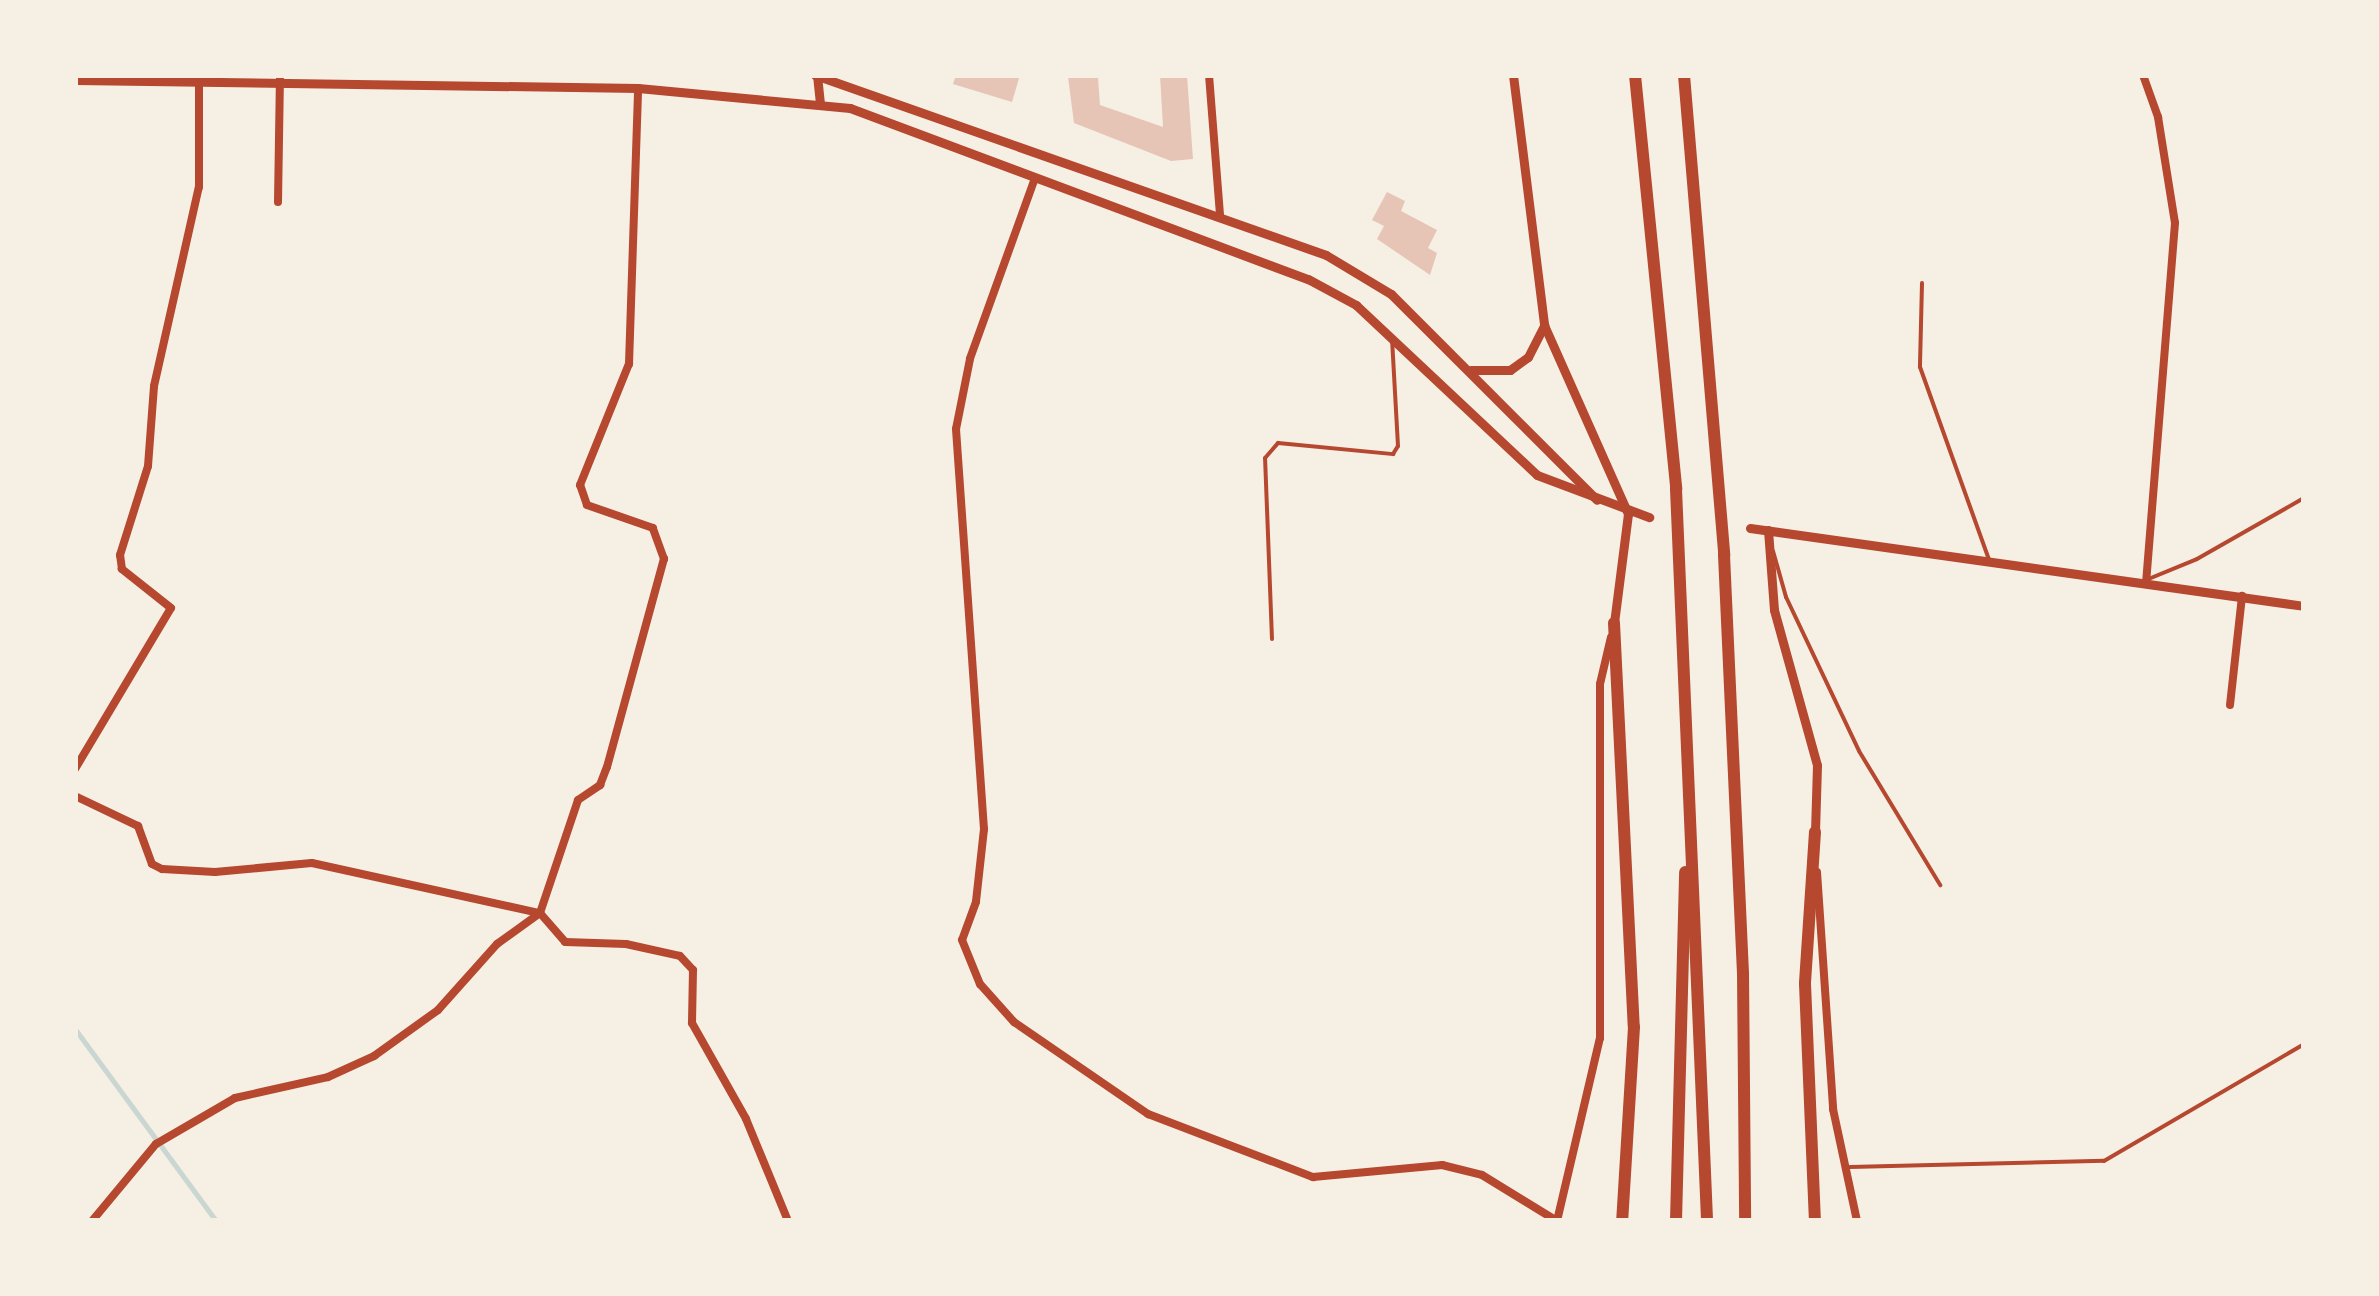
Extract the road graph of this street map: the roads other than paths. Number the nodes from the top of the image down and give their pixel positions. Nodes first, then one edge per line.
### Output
1 (816, 75) edge
2 (1209, 75) edge
3 (1513, 75) edge
4 (1635, 75) edge
5 (1684, 75) edge
6 (2143, 75) edge
7 (253, 77) edge
8 (280, 77) edge
9 (838, 77) edge
10 (199, 78) junction
11 (75, 80) edge
12 (638, 88) junction
13 (820, 102) junction
14 (837, 106) junction
15 (1035, 178) junction
16 (278, 202) dead end
17 (1220, 215) junction
18 (1922, 283) dead end
19 (1544, 325) junction
20 (1392, 339) junction
21 (1470, 370) junction
22 (2304, 498) edge
23 (1599, 502) junction
24 (1628, 514) junction
25 (1649, 517) dead end
26 (1750, 528) dead end
27 (1768, 530) junction
28 (1989, 560) junction
29 (2146, 580) junction
30 (2242, 596) junction
31 (2304, 606) edge
32 (1614, 622) junction
33 (1272, 638) dead end
34 (2230, 705) dead end
35 (1687, 764) junction
36 (75, 768) edge
37 (75, 796) edge
38 (1814, 832) junction
39 (1940, 885) dead end
40 (540, 913) junction
41 (1742, 973) junction
42 (2304, 1044) edge
43 (1850, 1167) junction
44 (92, 1221) edge
45 (788, 1221) edge
46 (1557, 1221) edge
47 (1622, 1221) edge
48 (1676, 1221) edge
49 (1707, 1221) edge
50 (1745, 1221) edge
51 (1754, 1221) edge
52 (1815, 1221) edge
53 (1857, 1221) edge

1 - 9 street
1 - 13 street
2 - 17 street
3 - 19 street
4 - 35 highway
5 - 41 highway
6 - 29 street
7 - 8 street
7 - 10 street
8 - 12 street
8 - 16 street
9 - 14 street
9 - 17 street
10 - 11 street
10 - 36 street
12 - 13 street
12 - 40 street
13 - 14 street
14 - 15 street
15 - 20 street
15 - 46 street
17 - 21 street
18 - 28 lane
19 - 21 street
19 - 24 street
20 - 23 street
20 - 33 lane
21 - 23 street
22 - 29 lane
23 - 24 street
24 - 25 street
24 - 32 street
26 - 27 street
27 - 28 street
27 - 38 street
27 - 39 lane
28 - 29 street
29 - 30 street
30 - 31 street
30 - 34 street
32 - 46 street
32 - 47 highway
35 - 48 highway
35 - 49 highway
37 - 40 street
38 - 43 street
38 - 52 highway
40 - 44 street
40 - 45 street
41 - 50 highway
41 - 51 highway
42 - 43 lane
43 - 53 street

